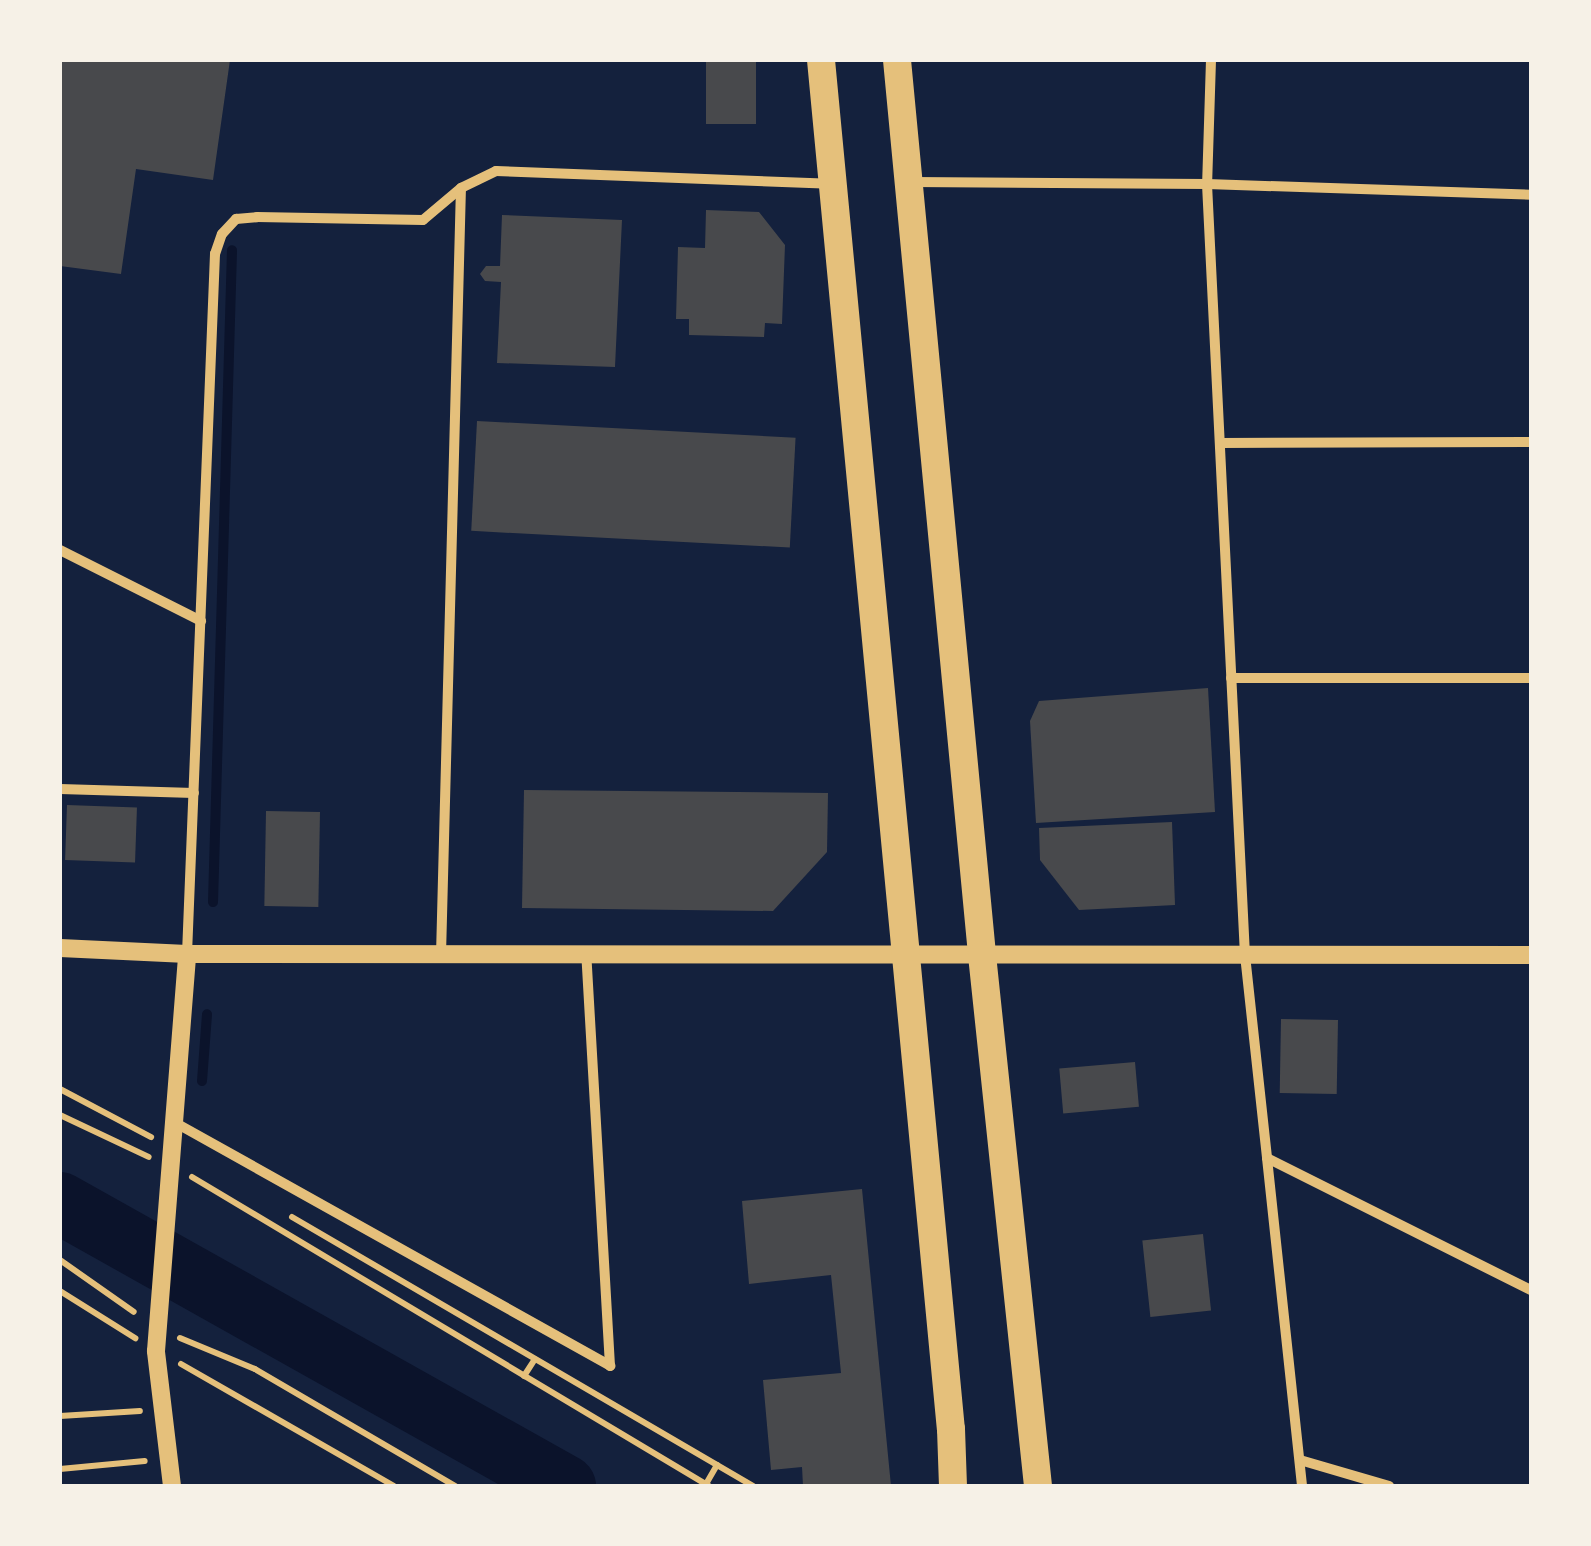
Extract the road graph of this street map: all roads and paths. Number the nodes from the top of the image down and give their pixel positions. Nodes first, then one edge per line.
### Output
1 (822, 60) edge
2 (896, 60) edge
3 (1211, 60) edge
4 (909, 182) junction
5 (836, 184) junction
6 (1208, 184) junction
7 (461, 188) junction
8 (1531, 195) edge
9 (1531, 442) edge
10 (1220, 443) junction
11 (60, 550) edge
12 (201, 621) junction
13 (1231, 678) junction
14 (1531, 678) edge
15 (60, 789) edge
16 (194, 793) junction
17 (60, 948) edge
18 (187, 954) junction
19 (441, 954) junction
20 (586, 955) junction
21 (904, 955) junction
22 (982, 955) junction
23 (1245, 955) junction
24 (1531, 955) edge
25 (61, 1092) edge
26 (60, 1115) edge
27 (174, 1122) junction
28 (172, 1156) junction
29 (1268, 1158) junction
30 (285, 1213) dead end
31 (60, 1260) edge
32 (1531, 1290) edge
33 (60, 1291) edge
34 (159, 1321) junction
35 (156, 1351) junction
36 (535, 1359) junction
37 (524, 1376) junction
38 (141, 1410) dead end
39 (60, 1416) edge
40 (1300, 1460) junction
41 (146, 1461) dead end
42 (717, 1466) junction
43 (60, 1469) edge
44 (707, 1485) edge
45 (172, 1486) edge
46 (394, 1486) edge
47 (455, 1486) edge
48 (753, 1486) edge
49 (952, 1486) edge
50 (1038, 1486) edge
51 (1302, 1486) edge
52 (1390, 1486) edge

1 - 5 highway
2 - 4 highway
3 - 6 street
4 - 6 street
4 - 22 highway
5 - 7 street
5 - 21 highway
6 - 8 street
6 - 10 street
7 - 12 street
7 - 19 street
9 - 10 street
10 - 13 street
11 - 12 street
12 - 16 street
13 - 14 street
13 - 23 street
15 - 16 street
16 - 18 street
17 - 18 street
18 - 19 street
18 - 27 street
19 - 20 street
20 - 21 street
20 - 27 street
21 - 22 street
21 - 49 highway
22 - 23 street
22 - 50 highway
23 - 24 street
23 - 29 street
25 - 28 path
26 - 28 path
27 - 28 street
28 - 34 street
28 - 37 path
29 - 32 street
29 - 40 street
30 - 36 path
31 - 34 path
33 - 35 path
34 - 35 street
34 - 47 path
35 - 45 street
35 - 46 path
36 - 37 path
36 - 42 path
37 - 44 path
38 - 39 path
40 - 51 street
40 - 52 street
41 - 43 path
42 - 44 path
42 - 48 path

